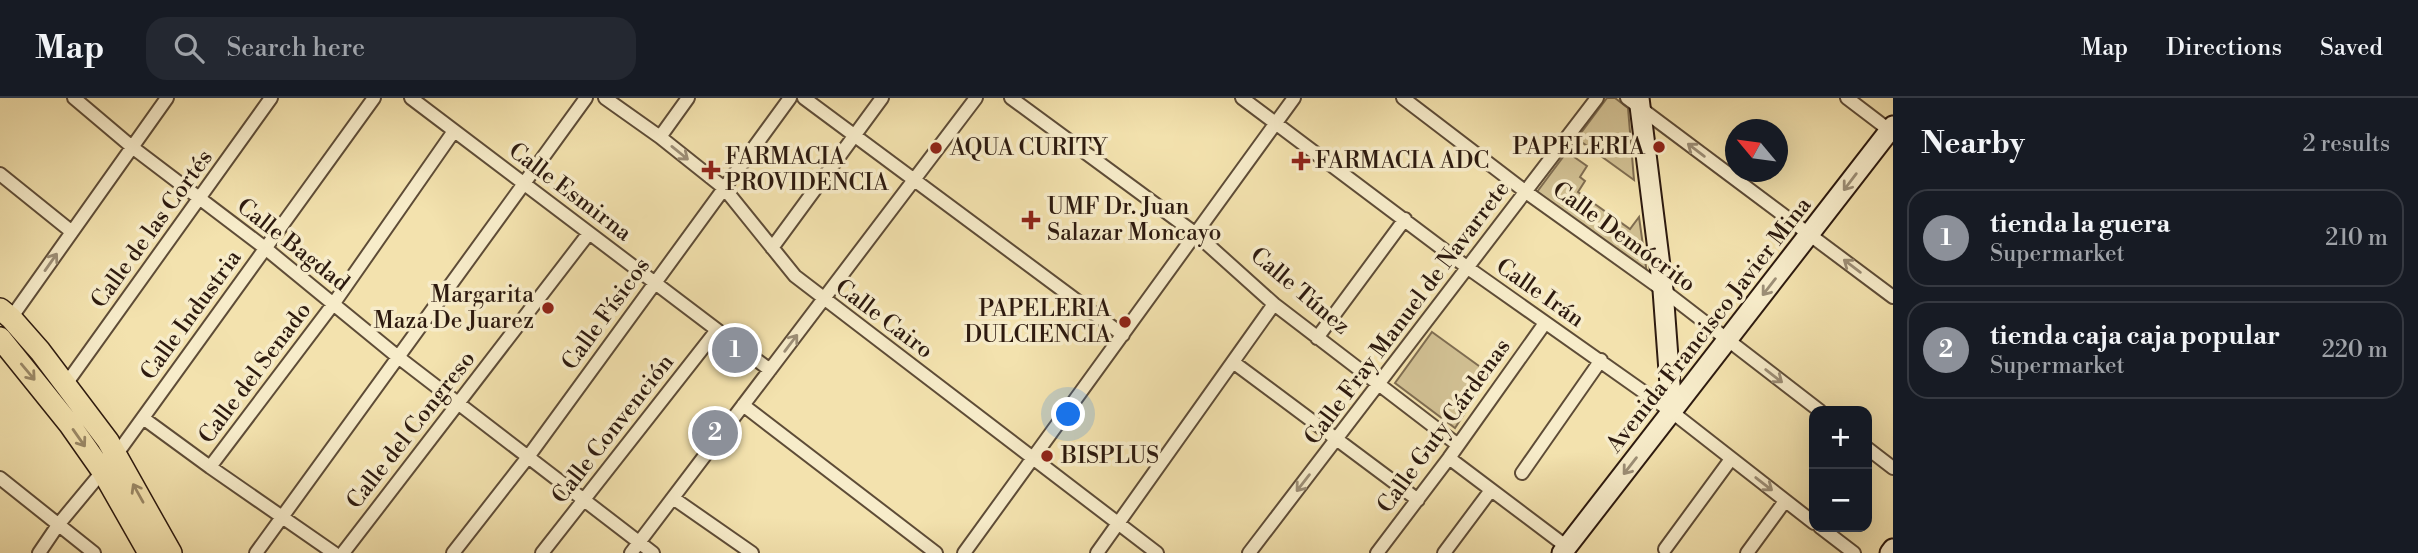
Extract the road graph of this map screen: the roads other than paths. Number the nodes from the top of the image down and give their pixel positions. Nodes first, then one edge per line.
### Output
1 (74, 98) edge
2 (167, 98) edge
3 (271, 98) edge
4 (374, 98) edge
5 (411, 98) edge
6 (586, 98) edge
7 (605, 98) edge
8 (688, 98) edge
9 (790, 98) edge
10 (804, 98) edge
11 (882, 98) edge
12 (976, 98) edge
13 (1011, 98) edge
14 (1242, 98) edge
15 (1294, 98) edge
16 (1403, 98) edge
17 (1597, 98) edge
18 (1847, 98) edge
19 (1636, 102) edge
20 (1276, 122) junction
21 (1892, 130) edge
22 (454, 131) junction
23 (855, 135) junction
24 (660, 137) junction
25 (132, 147) junction
26 (0, 174) edge
27 (915, 180) junction
28 (524, 184) junction
29 (724, 188) junction
30 (1525, 192) junction
31 (201, 199) junction
32 (1405, 219) junction
33 (72, 232) junction
34 (589, 233) junction
35 (1196, 234) junction
36 (1810, 234) junction
37 (265, 248) junction
38 (772, 248) junction
39 (1468, 268) junction
40 (655, 283) junction
41 (1663, 290) junction
42 (1893, 297) edge
43 (824, 299) junction
44 (334, 303) junction
45 (1274, 304) junction
46 (6, 313) edge
47 (1545, 323) junction
48 (717, 330) junction
49 (1123, 335) junction
50 (0, 338) edge
51 (1317, 338) junction
52 (1728, 340) junction
53 (398, 357) junction
54 (1601, 360) junction
55 (1233, 362) junction
56 (770, 370) junction
57 (66, 384) junction
58 (1378, 386) junction
59 (459, 404) junction
60 (743, 405) junction
61 (1814, 406) edge
62 (1672, 412) junction
63 (143, 418) junction
64 (1338, 439) junction
65 (1458, 445) junction
66 (1872, 452) edge
67 (116, 455) junction
68 (528, 457) junction
69 (1033, 458) junction
70 (1449, 458) junction
71 (1731, 459) junction
72 (210, 467) junction
73 (1893, 468) edge
74 (103, 472) junction
75 (1522, 473) dead end
76 (0, 478) edge
77 (1491, 490) junction
78 (673, 498) junction
79 (584, 500) junction
80 (1418, 500) junction
81 (1785, 501) junction
82 (282, 517) junction
83 (1809, 519) edge
84 (1119, 524) junction
85 (58, 525) junction
86 (1826, 532) edge
87 (639, 542) junction
88 (1665, 549) dead end
89 (1568, 551) edge
90 (38, 553) edge
91 (94, 553) edge
92 (149, 553) edge
93 (171, 553) edge
94 (256, 553) edge
95 (334, 553) edge
96 (343, 553) edge
97 (453, 553) edge
98 (542, 553) edge
99 (631, 553) edge
100 (653, 553) edge
101 (752, 553) edge
102 (936, 553) edge
103 (964, 553) edge
104 (1097, 553) edge
105 (1157, 553) edge
106 (1249, 553) edge
107 (1377, 553) edge
108 (1444, 553) edge
109 (1747, 553) edge
110 (1854, 553) edge

1 - 25 street, Calle Bagdad
2 - 25 street
3 - 31 street, Calle de las Cortés
4 - 37 street, Calle Industria
5 - 22 street, Calle Esmirna
6 - 28 street
7 - 24 street, Calle Cairo
8 - 24 street
9 - 29 street, Calle Físicos
10 - 23 street
11 - 23 street
12 - 27 street
13 - 35 street, Calle Túnez
14 - 20 street, Calle Irán
15 - 20 street
16 - 30 street, Calle Demócrito
17 - 30 street, Calle Fray Manuel de Navarrete
18 - 21 street
36 -> 19 street
19 - 41 main road
20 - 32 street, Calle Irán
20 - 35 street
21 -> 36 main road, Avenida Francisco Javier Mina
22 - 28 street, Calle Esmirna
22 - 44 street, Calle del Senado
23 - 27 street
23 - 38 street
24 -> 29 street, Calle Cairo
25 - 31 street, Calle Bagdad
25 - 33 street
26 - 33 street
27 - 43 street
27 - 49 street
28 - 34 street, Calle Esmirna
28 - 53 street
29 - 38 street, Calle Cairo
29 - 40 street, Calle Físicos
30 - 39 street, Calle Fray Manuel de Navarrete
30 - 41 street, Calle Demócrito
31 - 37 street, Calle Bagdad
31 - 57 street, Calle de las Cortés
32 - 39 street, Calle Irán
32 - 51 street
46 -> 33 street
34 - 40 street, Calle Esmirna
34 - 59 street, Calle del Congreso
35 - 45 street, Calle Túnez
35 - 49 street
42 -> 36 street
36 -> 52 main road, Avenida Francisco Javier Mina
37 - 44 street, Calle Bagdad
37 - 63 street, Calle Industria
38 - 43 street, Calle Cairo
39 - 47 street, Calle Irán
39 - 58 street, Calle Fray Manuel de Navarrete
40 - 48 street, Calle Esmirna
40 - 68 street, Calle Físicos
41 - 52 street, Calle Demócrito
41 - 62 main road
56 -> 43 street
43 - 69 street, Calle Cairo
44 - 53 street, Calle Bagdad
44 - 72 street, Calle del Senado
45 - 51 street, Calle Túnez
45 - 55 street
46 - 57 main road
47 - 54 street, Calle Irán
47 - 65 street, Calle Guty Cárdenas
48 - 56 street, Calle Esmirna
48 - 79 street, Calle Convención
49 - 69 street
50 -> 74 main road
51 - 58 street, Calle Túnez
52 -> 61 street, Calle Demócrito
52 - 62 main road, Avenida Francisco Javier Mina
53 - 59 street, Calle Bagdad
53 - 82 street
54 - 62 street, Calle Irán
54 - 75 street
55 - 64 street
55 - 84 street
56 - 60 street
57 - 67 main road
58 - 64 street, Calle Fray Manuel de Navarrete
58 - 65 street, Calle Túnez
59 - 68 street, Calle Bagdad
59 - 96 street, Calle del Congreso
60 - 78 street
60 - 102 street
62 - 71 street, Calle Irán
62 -> 89 main road, Avenida Francisco Javier Mina
63 - 67 street, Calle Industria
63 - 72 street
64 - 80 street
64 -> 106 street, Calle Fray Manuel de Navarrete
65 - 70 street, Calle Guty Cárdenas
66 - 73 street
67 - 74 street, Calle Industria
93 -> 67 main road
68 - 79 street, Calle Bagdad
68 - 97 street, Calle Físicos
69 - 84 street, Calle Cairo
69 - 103 street
70 - 77 street
70 - 80 street, Calle Guty Cárdenas
71 -> 81 street, Calle Irán
71 - 88 street
72 - 82 street
74 - 85 street, Calle Industria
74 - 92 main road
76 - 85 street
77 - 89 street
77 - 108 street
78 - 87 street
78 - 101 street
79 - 87 street, Calle Bagdad
79 - 98 street, Calle Convención
80 - 107 street, Calle Guty Cárdenas
81 - 83 street, Calle Irán
81 - 109 street
82 - 94 street
82 - 95 street
84 - 104 street
84 - 105 street, Calle Cairo
85 - 90 street, Calle Industria
85 - 91 street
86 - 110 street
87 - 99 street
87 - 100 street, Calle Bagdad

